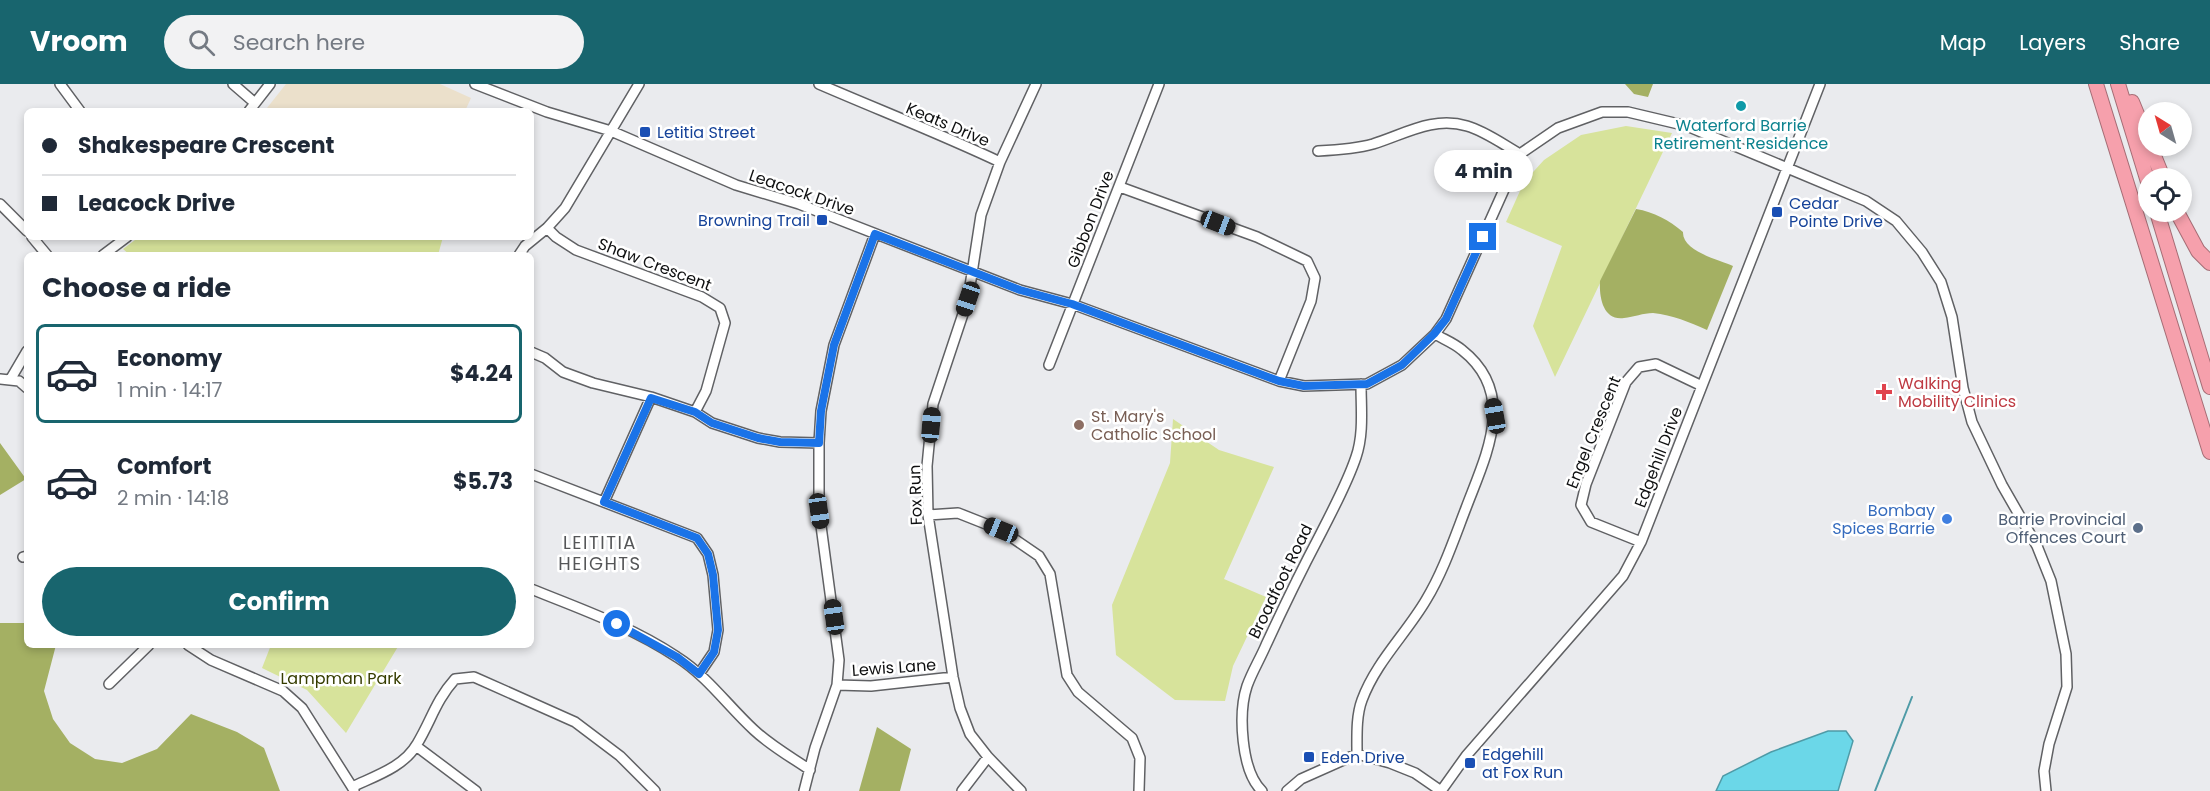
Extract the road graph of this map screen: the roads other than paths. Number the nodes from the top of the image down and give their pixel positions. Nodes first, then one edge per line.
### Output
1 (60, 84) edge
2 (232, 84) edge
3 (270, 84) edge
4 (475, 84) edge
5 (639, 84) edge
6 (819, 84) edge
7 (1036, 84) edge
8 (1159, 84) edge
9 (1820, 84) edge
10 (2096, 84) edge
11 (2118, 84) edge
12 (2124, 84) edge
13 (252, 107) edge
14 (78, 108) edge
15 (2138, 117) edge
16 (611, 131) junction
17 (1318, 151) dead end
18 (1520, 154) junction
19 (1000, 162) junction
20 (2144, 168) edge
21 (1786, 169) junction
22 (1120, 187) junction
23 (0, 204) edge
24 (2160, 222) edge
25 (2182, 222) edge
26 (24, 228) edge
27 (547, 228) junction
28 (875, 234) junction
29 (534, 239) edge
30 (34, 240) edge
31 (123, 240) edge
32 (532, 240) edge
33 (44, 252) edge
34 (107, 252) edge
35 (521, 252) edge
36 (2210, 263) edge
37 (973, 270) junction
38 (1072, 304) junction
39 (1434, 334) junction
40 (534, 353) edge
41 (24, 356) edge
42 (1049, 365) dead end
43 (0, 379) edge
44 (10, 380) junction
45 (1279, 381) junction
46 (1361, 384) junction
47 (24, 385) edge
48 (1702, 386) junction
49 (2210, 387) edge
50 (651, 398) junction
51 (695, 412) junction
52 (819, 443) junction
53 (2210, 452) edge
54 (534, 475) edge
55 (604, 502) junction
56 (928, 515) junction
57 (1641, 542) junction
58 (534, 590) edge
59 (146, 648) edge
60 (193, 648) edge
61 (699, 674) junction
62 (953, 677) junction
63 (109, 684) dead end
64 (837, 686) junction
65 (417, 746) junction
66 (1357, 754) junction
67 (988, 757) junction
68 (810, 770) junction
69 (353, 789) edge
70 (476, 791) edge
71 (655, 791) edge
72 (804, 791) edge
73 (962, 791) edge
74 (1021, 791) edge
75 (1139, 791) edge
76 (1262, 791) edge
77 (1287, 791) edge
78 (1441, 791) edge
79 (2046, 791) edge

1 - 14 street
2 - 13 street
3 - 13 street
4 - 16 street, Leacock Drive
5 - 16 street
6 - 19 street, Keats Drive
7 - 19 street, Fox Run
8 - 22 street, Gibbon Drive
9 - 21 street, Edgehill Drive
10 - 53 highway
11 - 20 highway
12 - 15 highway
16 - 27 street
16 - 28 street, Leacock Drive
17 - 18 street
18 - 21 street
18 - 39 street, Leacock Drive
19 - 37 street, Fox Run
21 - 48 street, Edgehill Drive
21 - 79 street
22 - 38 street, Gibbon Drive
22 - 45 street
23 - 26 street
24 - 49 highway
25 - 36 highway
27 - 29 street
27 - 51 street, Shaw Crescent
28 - 37 street, Leacock Drive
28 - 52 street
30 - 33 street
31 - 34 street
32 - 35 street
37 - 38 street, Leacock Drive
37 - 56 street, Fox Run
38 - 42 street, Gibbon Drive
38 - 45 street, Leacock Drive
39 - 46 street, Leacock Drive
39 - 66 street
40 - 50 street
41 - 44 street
43 - 44 street
44 - 47 street
45 - 46 street, Leacock Drive
46 - 76 street, Broadfoot Road
48 - 57 street, Edgehill Drive
48 - 57 street, Engel Crescent
50 - 51 street
50 - 55 street
51 - 52 street
52 - 64 street
54 - 55 street
55 - 61 street
56 - 62 street, Fox Run
56 - 75 street
57 - 78 street, Edgehill Drive
58 - 61 street
59 - 63 street
60 - 69 street
61 - 68 street
62 - 64 street, Lewis Lane
62 - 67 street, Fox Run
64 - 68 street
65 - 69 street
65 - 70 street
65 - 71 street
66 - 77 street
66 - 78 street
67 - 73 street
67 - 74 street, Fox Run
68 - 72 street

